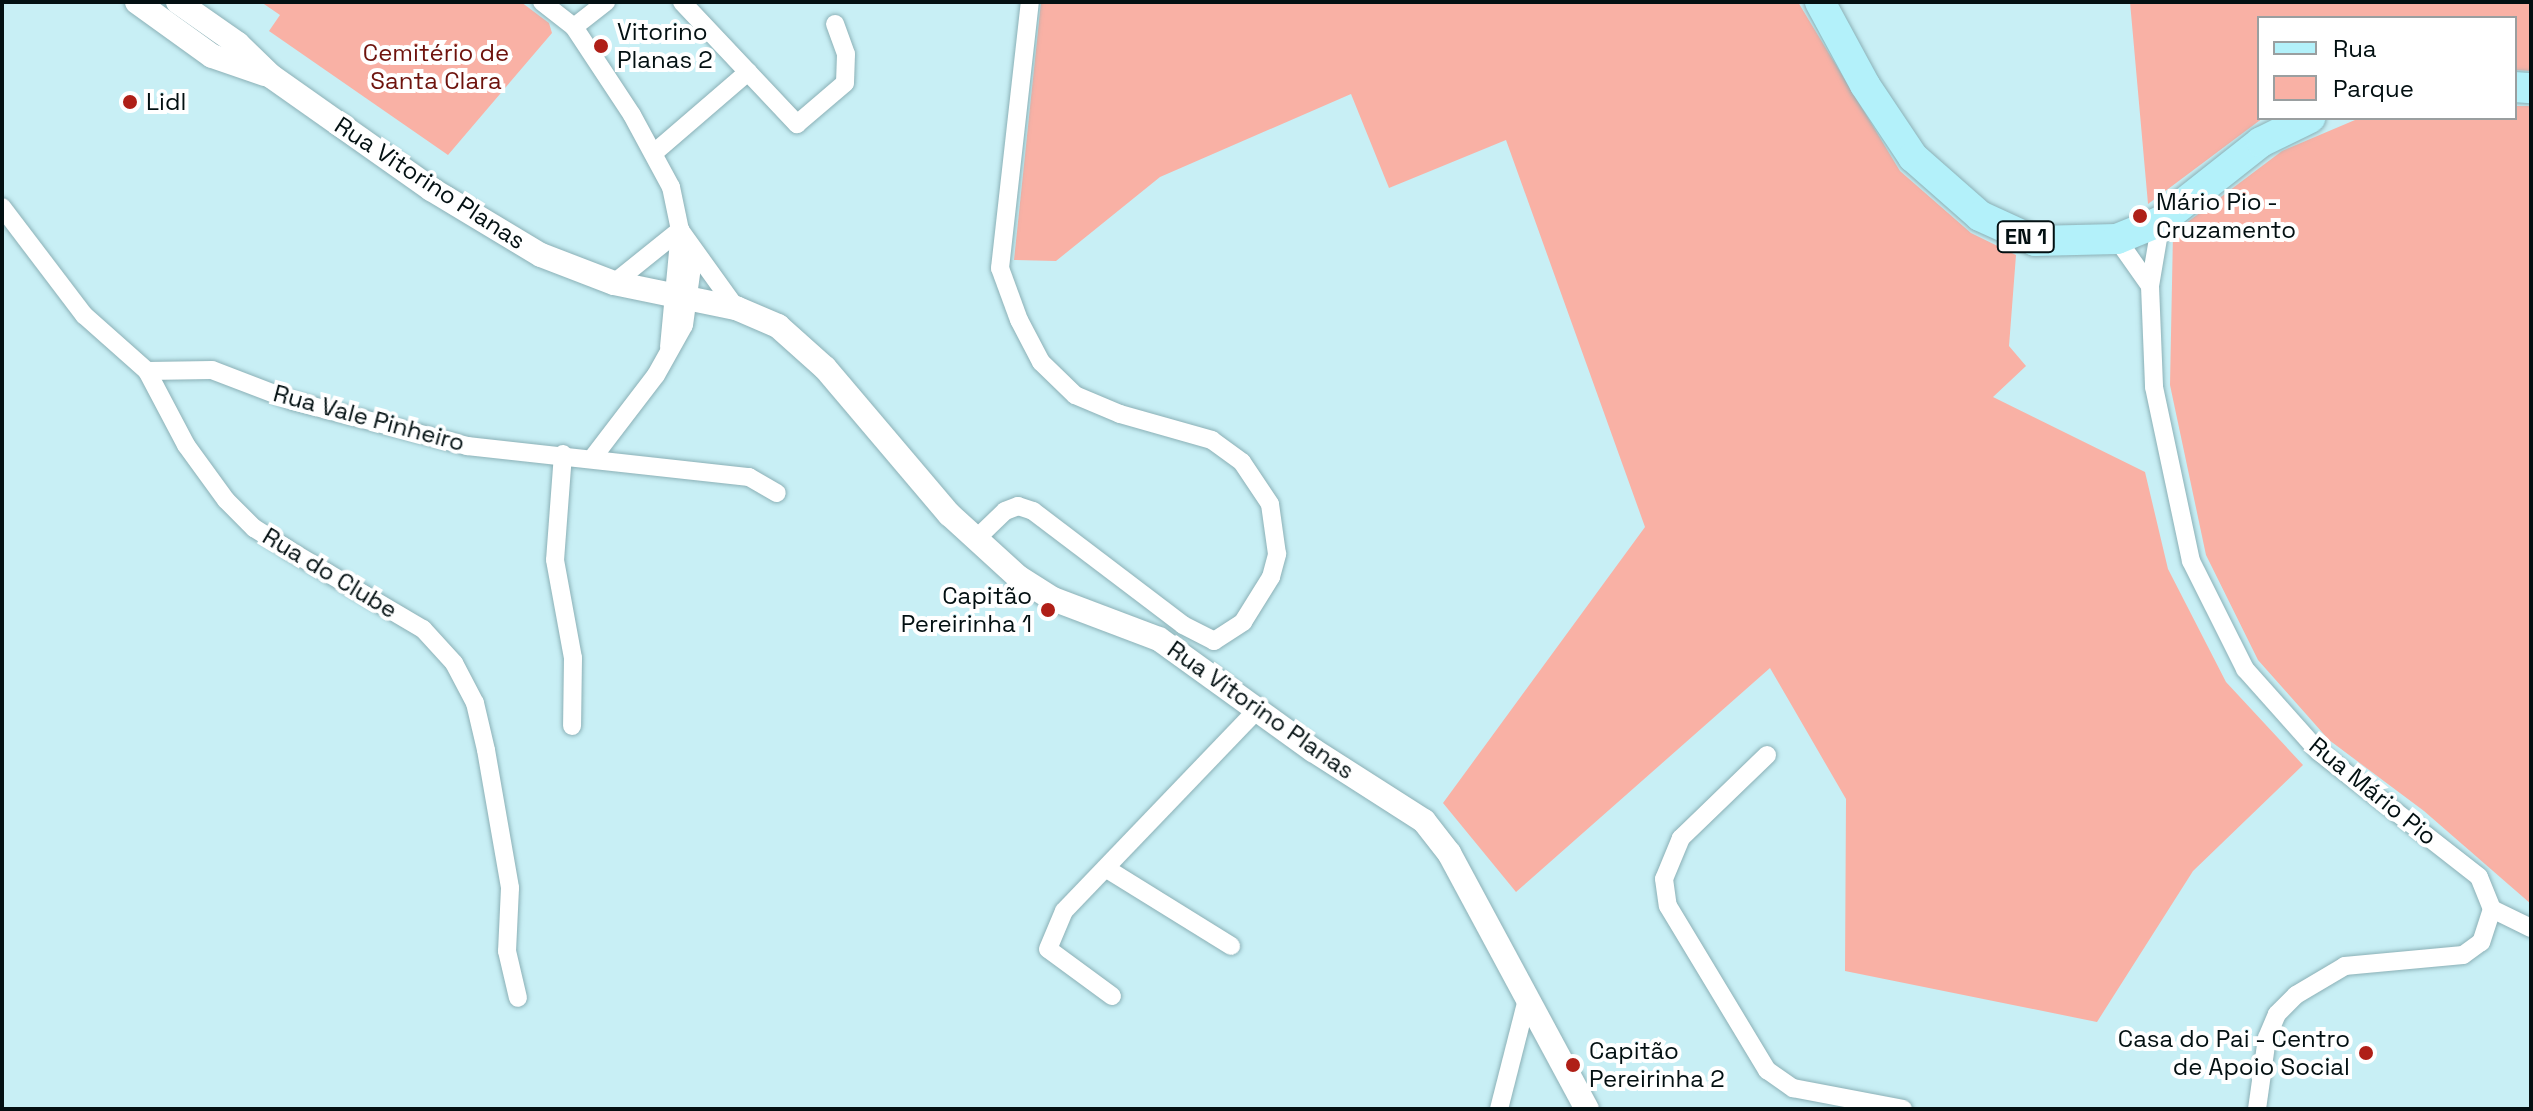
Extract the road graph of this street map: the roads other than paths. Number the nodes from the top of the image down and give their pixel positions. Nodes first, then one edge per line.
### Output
1 (137, 2) edge
2 (178, 2) edge
3 (542, 2) edge
4 (606, 2) edge
5 (682, 2) edge
6 (1030, 2) edge
7 (1820, 2) edge
8 (835, 24) dead end
9 (574, 27) junction
10 (748, 72) junction
11 (271, 76) junction
12 (2306, 120) edge
13 (655, 152) junction
14 (2, 207) edge
15 (2161, 221) junction
16 (680, 230) junction
17 (2117, 239) junction
18 (694, 252) junction
19 (614, 283) junction
20 (2150, 286) junction
21 (680, 296) junction
22 (736, 308) junction
23 (147, 371) junction
24 (563, 454) junction
25 (594, 456) junction
26 (777, 493) dead end
27 (976, 539) junction
28 (1258, 709) junction
29 (572, 726) dead end
30 (1767, 755) dead end
31 (1107, 869) junction
32 (2492, 909) junction
33 (2531, 928) edge
34 (1231, 946) dead end
35 (1112, 996) dead end
36 (518, 998) dead end
37 (1526, 1003) junction
38 (1499, 1109) edge
39 (1587, 1109) edge
40 (1903, 1109) edge
41 (2257, 1109) edge

1 - 11 street
2 - 11 street
3 - 9 street, Rua Vitorino Planas
4 - 9 street
5 - 10 street
6 - 27 street
7 - 17 main road, EN 1
8 - 10 street
9 - 13 street, Rua Vitorino Planas
10 - 13 street
11 - 19 street, Rua Vitorino Planas
12 - 15 main road, EN 1
13 - 16 street, Rua Vitorino Planas
14 - 23 street, Rua do Clube
15 - 17 main road, EN 1
15 - 20 street, Rua Mário Pio
16 - 18 street, Rua Vitorino Planas
16 - 19 street
16 - 21 street
17 - 20 street
18 - 21 street
18 - 22 street, Rua Vitorino Planas
19 - 21 street, Rua Vitorino Planas
20 - 32 street, Rua Mário Pio
21 - 22 street, Rua Vitorino Planas
21 - 25 street
22 - 27 street, Rua Vitorino Planas
23 - 24 street, Rua Vale Pinheiro
23 - 36 street, Rua do Clube
24 - 25 street, Rua Vale Pinheiro
24 - 29 street
25 - 26 street, Rua Vale Pinheiro
27 - 28 street, Rua Vitorino Planas
28 - 31 street
28 - 37 street, Rua Vitorino Planas
30 - 40 street
31 - 34 street
31 - 35 street
32 - 33 street
32 - 41 street
37 - 38 street
37 - 39 street, Rua Vitorino Planas

